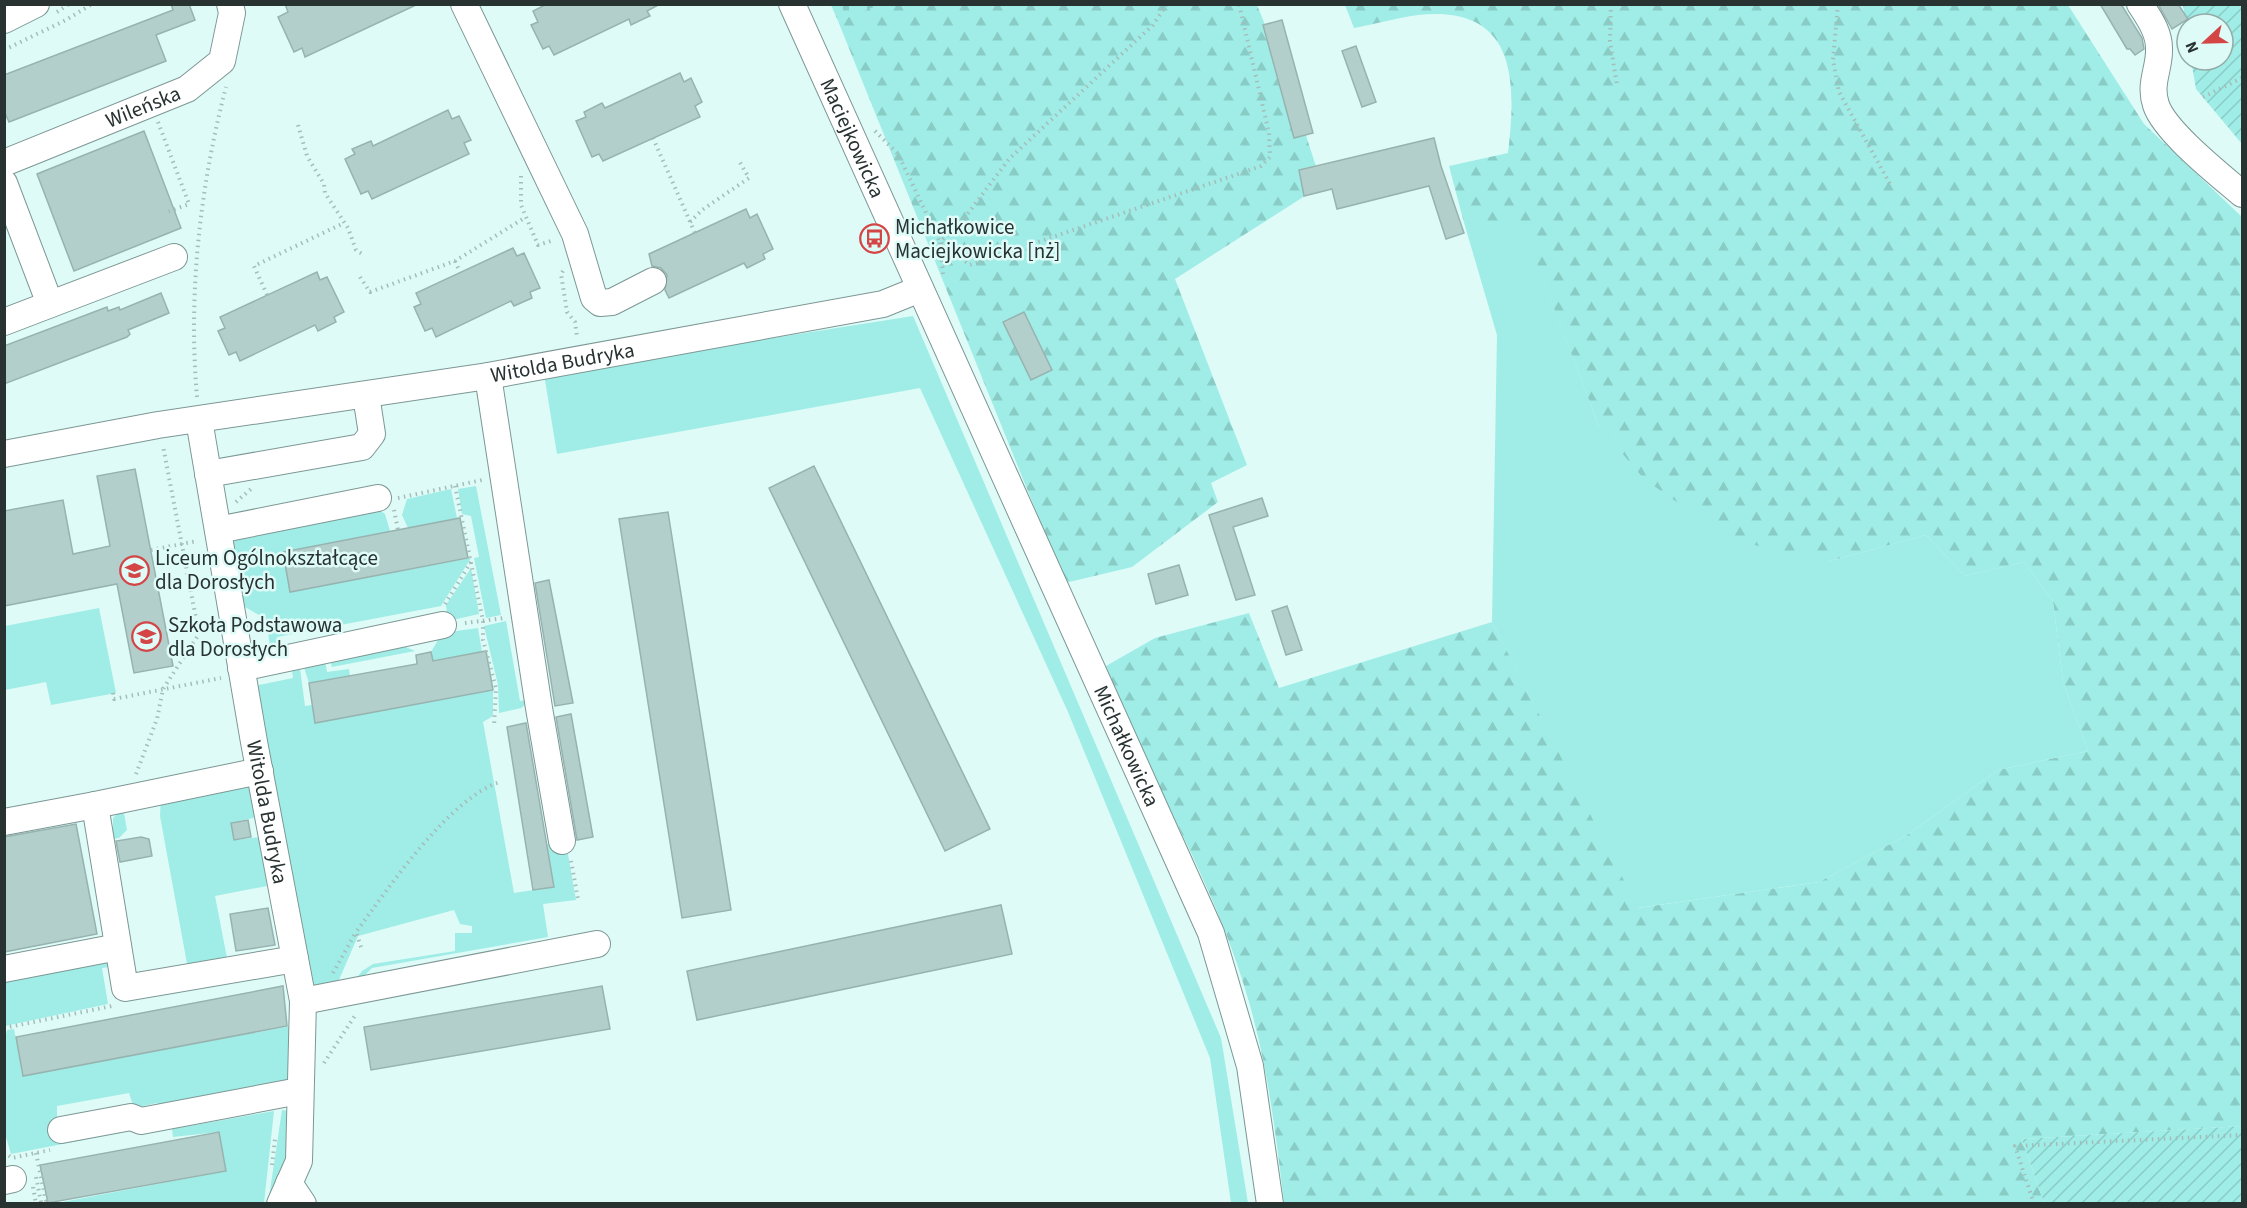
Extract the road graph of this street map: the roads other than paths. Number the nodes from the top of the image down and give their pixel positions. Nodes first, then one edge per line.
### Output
1 (36, 4) edge
2 (230, 4) edge
3 (464, 4) edge
4 (792, 4) edge
5 (2140, 4) edge
6 (4, 20) edge
7 (4, 163) edge
8 (4, 183) edge
9 (2242, 194) edge
10 (174, 257) dead end
11 (653, 282) dead end
12 (924, 297) junction
13 (50, 304) junction
14 (4, 322) edge
15 (488, 376) junction
16 (366, 395) junction
17 (198, 413) junction
18 (4, 454) edge
19 (208, 474) junction
20 (378, 498) road end
21 (215, 526) junction
22 (443, 625) road end
23 (233, 673) junction
24 (260, 771) junction
25 (108, 802) junction
26 (4, 822) edge
27 (562, 841) road end
28 (597, 944) dead end
29 (118, 947) junction
30 (295, 959) junction
31 (4, 969) edge
32 (311, 999) junction
33 (299, 1090) junction
34 (61, 1130) dead end
35 (286, 1190) edge
36 (1270, 1203) edge

1 - 6 street
2 - 7 street, Wileńska
3 - 11 street
4 - 12 street, Maciejkowicka
5 - 9 street
8 - 13 street
10 - 13 street
12 - 15 street, Witolda Budryka
12 - 36 street, Michałkowicka
13 - 14 street
15 - 16 street, Witolda Budryka
15 - 27 street
16 - 17 street, Witolda Budryka
16 - 19 street
17 - 18 street, Witolda Budryka
17 - 19 street, Witolda Budryka
19 - 21 street, Witolda Budryka
20 - 21 street
21 - 23 street, Witolda Budryka
22 - 23 street
23 - 24 street, Witolda Budryka
24 - 25 street
24 - 30 street, Witolda Budryka
25 - 26 street
25 - 29 street
28 - 32 street
29 - 30 street
29 - 31 street
30 - 32 street, Witolda Budryka
32 - 33 street, Witolda Budryka
33 - 34 street
33 - 35 street, Witolda Budryka

